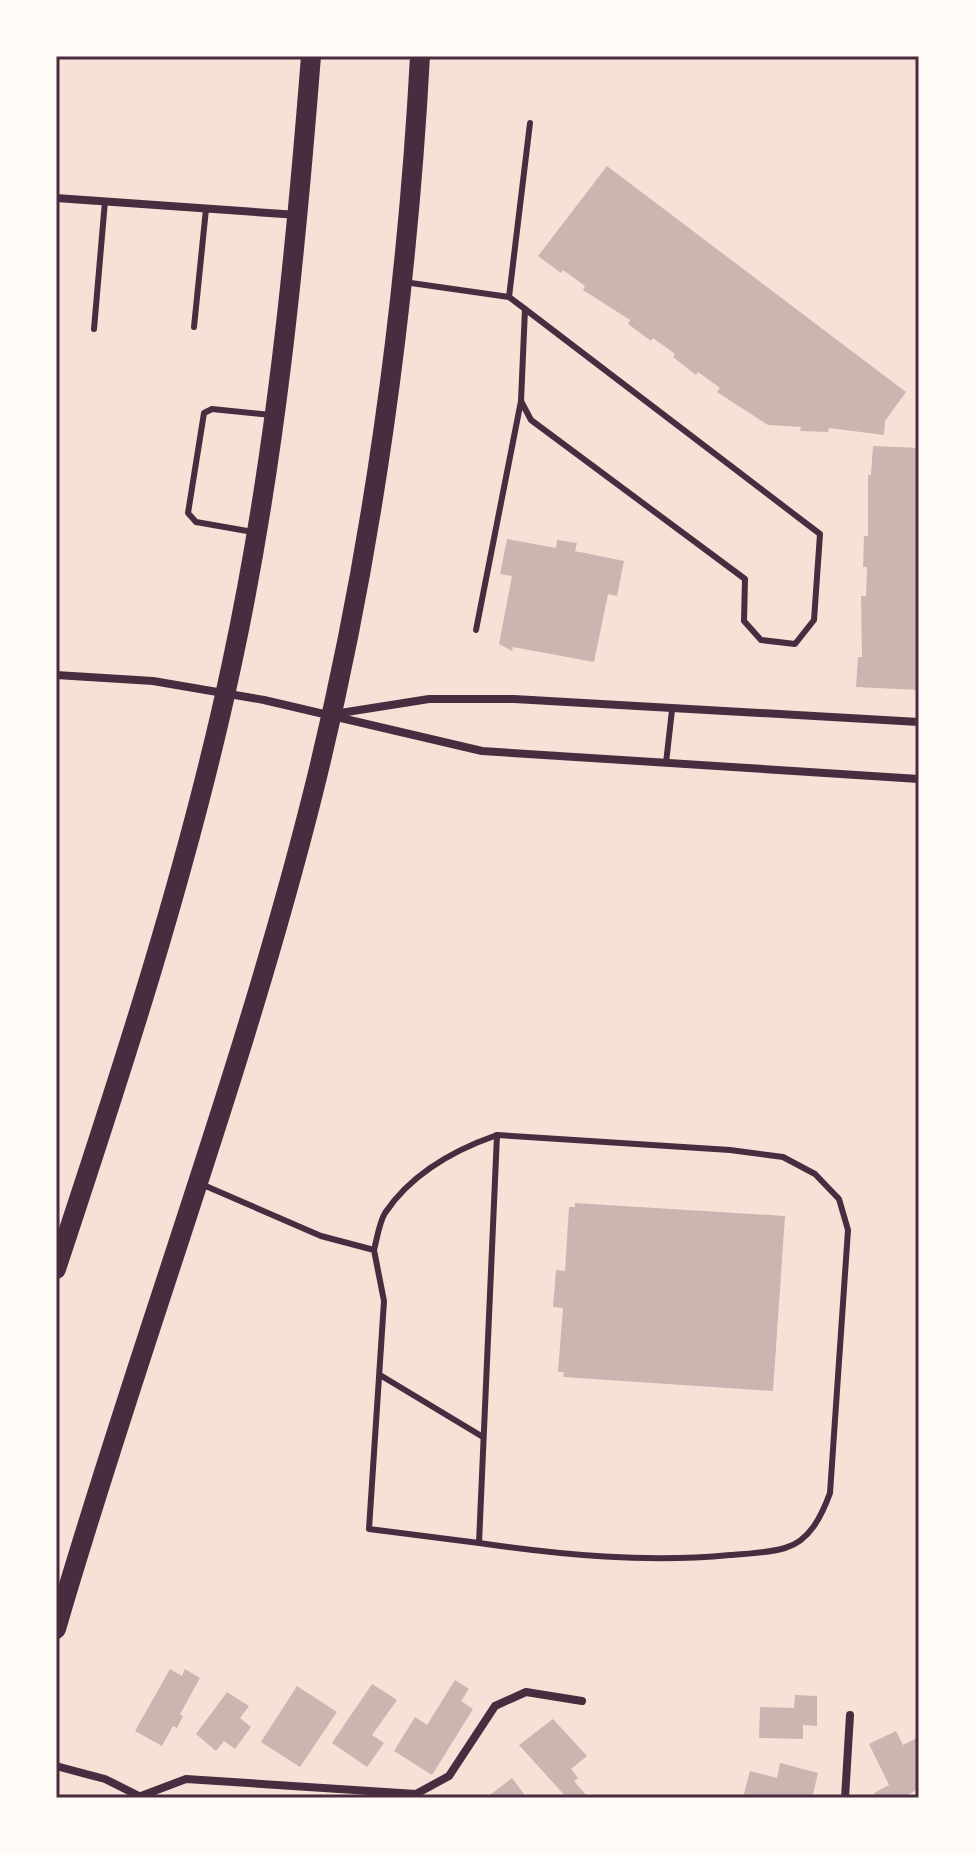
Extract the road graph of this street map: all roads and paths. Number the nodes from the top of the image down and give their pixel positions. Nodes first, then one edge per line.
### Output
1 (311, 56) edge
2 (420, 56) edge
3 (530, 123) dead end
4 (56, 198) edge
5 (105, 201) junction
6 (206, 209) junction
7 (299, 215) junction
8 (401, 282) junction
9 (509, 297) junction
10 (525, 309) junction
11 (194, 327) dead end
12 (94, 329) dead end
13 (521, 401) junction
14 (275, 416) junction
15 (255, 533) junction
16 (476, 630) dead end
17 (56, 675) edge
18 (225, 694) junction
19 (672, 710) junction
20 (329, 715) junction
21 (919, 722) edge
22 (666, 763) junction
23 (919, 779) edge
24 (497, 1135) junction
25 (197, 1182) junction
26 (374, 1250) junction
27 (56, 1269) edge
28 (380, 1375) junction
29 (483, 1437) junction
30 (479, 1543) junction
31 (56, 1629) edge
32 (582, 1701) dead end
33 (850, 1715) dead end
34 (56, 1766) edge
35 (142, 1797) edge
36 (845, 1798) edge

1 - 7 main road
2 - 8 main road
3 - 9 lane
4 - 5 street
5 - 6 street
5 - 12 lane
6 - 7 street
6 - 11 lane
7 - 14 main road
8 - 9 lane
8 - 20 main road
9 - 10 lane
10 - 13 lane
10 - 13 lane
13 - 16 lane
14 - 15 main road
14 - 15 lane
15 - 18 main road
17 - 18 street
18 - 20 street
18 - 27 main road
19 - 20 street
19 - 21 street
19 - 22 lane
20 - 22 street
20 - 25 main road
22 - 23 street
24 - 26 lane
24 - 29 lane
24 - 30 lane
25 - 26 lane
25 - 31 main road
26 - 28 lane
28 - 29 lane
28 - 30 lane
29 - 30 lane
32 - 35 street
33 - 36 street
34 - 35 street

